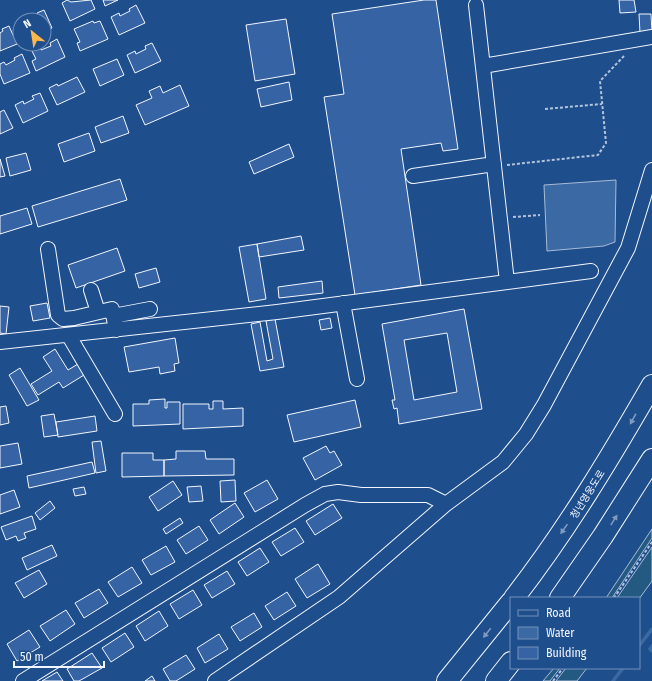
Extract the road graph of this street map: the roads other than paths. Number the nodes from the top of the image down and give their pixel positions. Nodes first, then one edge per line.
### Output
1 (476, 5) dead end
2 (646, 38) edge
3 (483, 66) junction
4 (494, 164) junction
5 (652, 170) edge
6 (413, 176) dead end
7 (48, 249) dead end
8 (591, 271) dead end
9 (507, 282) junction
10 (91, 290) dead end
11 (344, 303) junction
12 (150, 309) dead end
13 (98, 312) junction
14 (114, 323) junction
15 (69, 336) junction
16 (0, 342) edge
17 (358, 379) dead end
18 (652, 385) edge
19 (115, 414) dead end
20 (652, 459) edge
21 (446, 504) junction
22 (515, 597) edge
23 (561, 597) edge
24 (510, 603) edge
25 (510, 663) edge
26 (24, 681) edge
27 (215, 681) edge
28 (447, 681) edge
29 (496, 681) edge

1 - 3 street
2 - 3 street
3 - 4 street
4 - 6 street
4 - 9 street
5 - 21 street
7 - 13 street
8 - 9 street
9 - 11 street
10 - 13 street
11 - 14 street
11 - 17 street
12 - 14 street
13 - 14 street
14 - 15 street
15 - 16 street
15 - 19 street
18 -> 22 highway, 청년영웅도로
23 -> 20 highway
21 - 26 street
21 - 27 street
24 -> 28 highway
25 - 29 highway

